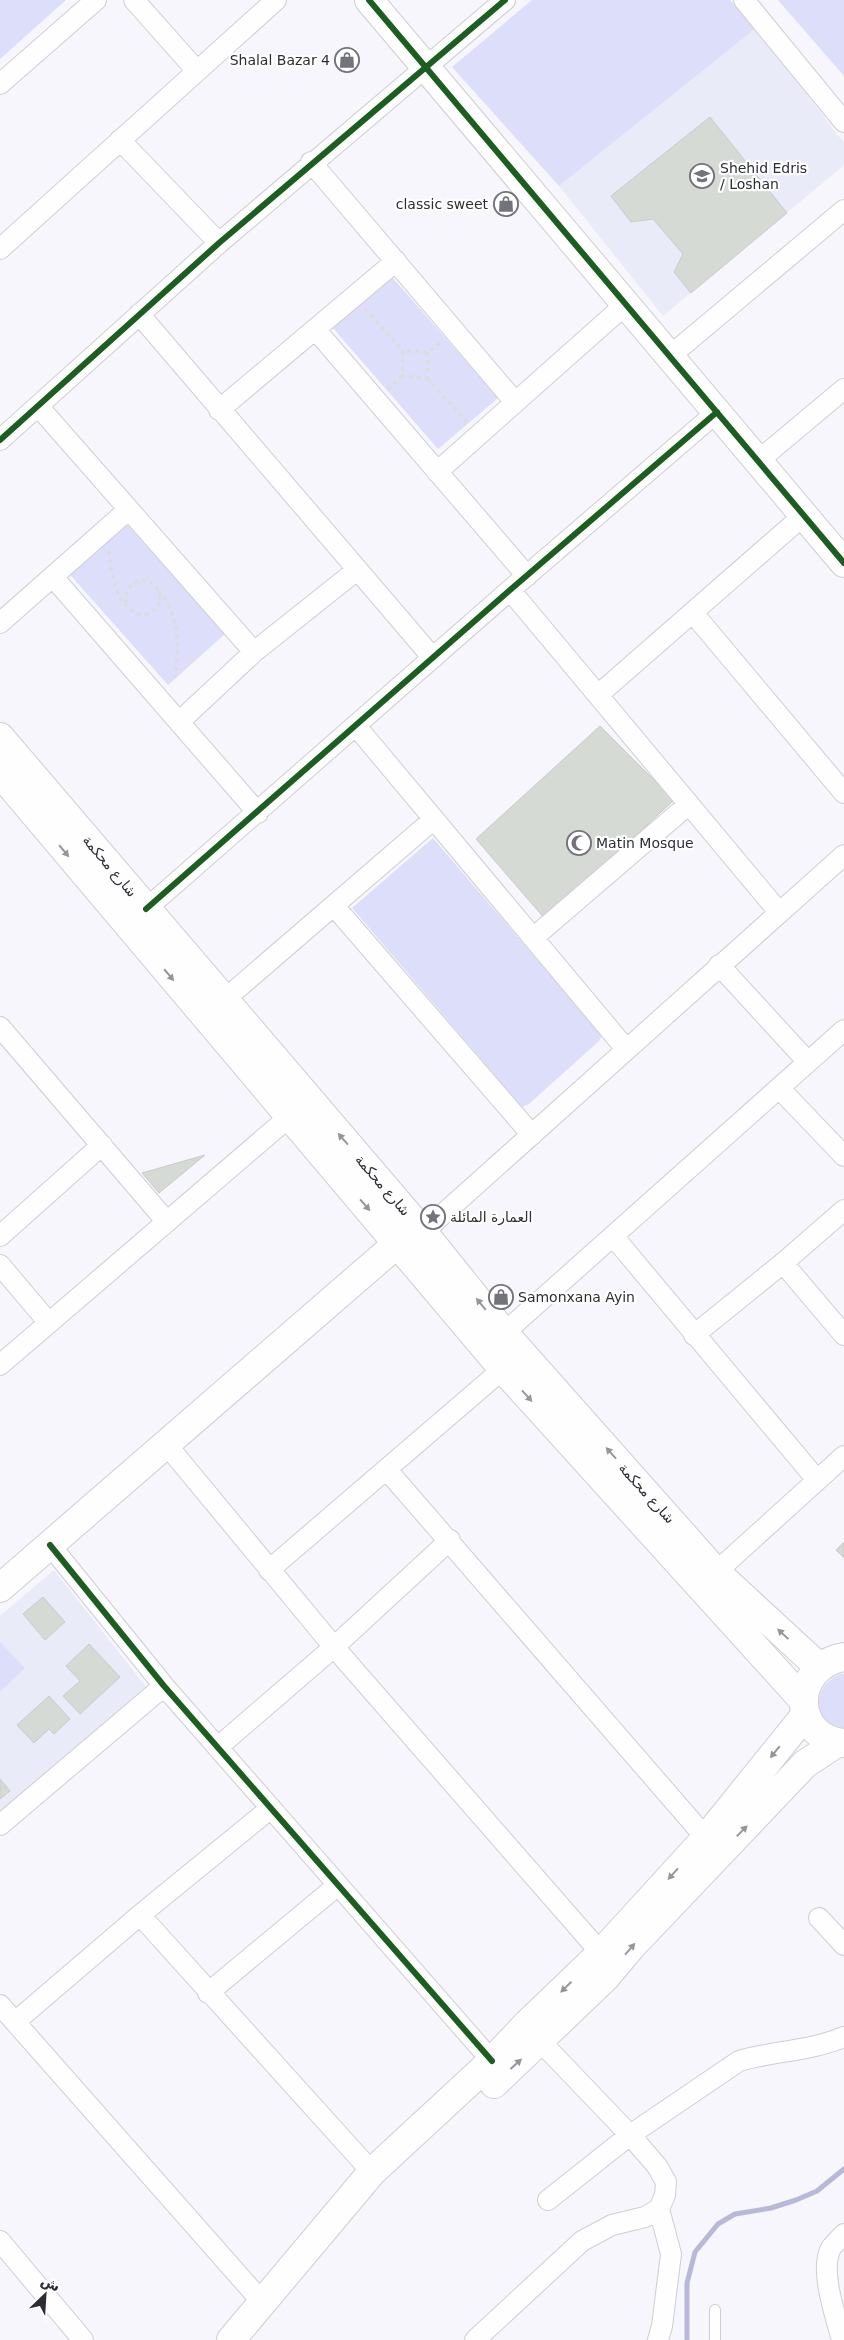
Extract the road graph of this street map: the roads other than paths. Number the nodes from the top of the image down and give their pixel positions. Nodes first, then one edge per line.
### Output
1 (96, 0) edge
2 (134, 0) edge
3 (276, 0) edge
4 (369, 0) edge
5 (505, 0) edge
6 (744, 0) edge
7 (425, 66) junction
8 (197, 71) junction
9 (0, 84) edge
10 (844, 122) edge
11 (120, 140) junction
12 (311, 162) junction
13 (844, 210) edge
14 (218, 243) junction
15 (0, 249) edge
16 (396, 262) junction
17 (626, 304) junction
18 (139, 314) junction
19 (315, 329) junction
20 (670, 356) junction
21 (844, 389) edge
22 (515, 402) junction
23 (38, 406) junction
24 (219, 410) junction
25 (717, 412) junction
26 (0, 440) edge
27 (758, 461) junction
28 (437, 472) junction
29 (128, 510) junction
30 (804, 515) junction
31 (844, 563) edge
32 (357, 570) junction
33 (527, 576) junction
34 (53, 578) junction
35 (510, 590) junction
36 (693, 613) junction
37 (0, 623) edge
38 (254, 652) junction
39 (433, 658) junction
40 (598, 695) junction
41 (179, 722) junction
42 (356, 726) junction
43 (0, 737) edge
44 (16, 779) edge
45 (844, 794) edge
46 (689, 804) junction
47 (258, 813) junction
48 (52, 818) junction
49 (434, 819) junction
50 (844, 855) edge
51 (334, 906) junction
52 (146, 909) junction
53 (779, 912) junction
54 (533, 938) junction
55 (719, 965) junction
56 (224, 1000) junction
57 (0, 1026) edge
58 (844, 1030) edge
59 (626, 1049) junction
60 (808, 1062) junction
61 (779, 1088) junction
62 (289, 1117) junction
63 (532, 1135) junction
64 (102, 1145) junction
65 (844, 1156) edge
66 (844, 1210) edge
67 (168, 1222) junction
68 (423, 1232) junction
69 (0, 1236) edge
70 (613, 1236) junction
71 (398, 1243) junction
72 (783, 1263) junction
73 (0, 1265) edge
74 (49, 1323) junction
75 (504, 1333) junction
76 (694, 1335) junction
77 (844, 1335) edge
78 (0, 1365) edge
79 (503, 1369) junction
80 (166, 1444) junction
81 (844, 1456) edge
82 (387, 1470) junction
83 (816, 1480) junction
84 (450, 1540) junction
85 (50, 1545) junction
86 (269, 1570) junction
87 (716, 1572) junction
88 (0, 1588) edge
89 (334, 1647) junction
90 (844, 1657) edge
91 (819, 1667) junction
92 (164, 1686) junction
93 (804, 1707) junction
94 (841, 1743) edge
95 (218, 1747) junction
96 (271, 1808) junction
97 (0, 1824) edge
98 (706, 1838) junction
99 (338, 1885) junction
100 (140, 1915) junction
101 (819, 1918) dead end
102 (844, 1945) edge
103 (601, 1953) junction
104 (208, 1993) junction
105 (0, 2005) edge
106 (15, 2022) junction
107 (540, 2041) junction
108 (839, 2043) edge
109 (492, 2062) junction
110 (630, 2135) junction
111 (372, 2172) junction
112 (548, 2200) dead end
113 (659, 2209) junction
114 (844, 2234) edge
115 (0, 2241) edge
116 (263, 2303) junction
117 (714, 2310) dead end
118 (83, 2340) edge
119 (231, 2340) edge
120 (254, 2340) edge
121 (475, 2340) edge
122 (658, 2340) edge
123 (715, 2340) edge
124 (842, 2340) edge

1 - 9 street
2 - 8 street
3 - 8 street
4 - 7 main road
5 - 7 street
6 - 10 street
7 - 12 street
7 - 17 main road
8 - 11 street
11 - 14 street
11 - 15 street
12 - 14 street
12 - 16 street
13 - 20 street
14 - 18 street
16 - 19 street
16 - 22 street
17 - 20 main road
17 - 22 street
18 - 23 street
18 - 24 street
19 - 24 street
19 - 28 street
20 - 25 main road
21 - 27 street
22 - 28 street
23 - 26 street
23 - 29 street
24 - 32 street
25 - 27 main road
25 - 33 street
27 - 30 main road
28 - 33 street
29 - 34 street
29 - 38 street
30 - 31 main road
30 - 36 street
32 - 38 street
32 - 39 street
33 - 35 street
34 - 37 street
34 - 41 street
35 - 39 street
35 - 40 street
36 - 40 street
36 - 45 street
38 - 41 street
39 - 42 street
40 - 46 street
41 - 47 street
42 - 47 street
42 - 49 street
43 - 44 main road, شارع محكمة
44 - 48 main road, شارع محكمة
46 - 53 street
46 - 54 street
47 - 52 street
48 - 52 main road, شارع محكمة
48 -> 62 main road, شارع محكمة
49 - 51 street
49 - 54 street
50 - 53 street
51 - 56 street
51 - 63 street
52 - 56 main road, شارع محكمة
53 - 55 street
54 - 59 street
55 - 59 street
55 - 60 street
68 -> 56 main road, شارع محكمة
57 - 64 street
58 - 60 street
59 - 63 street
60 - 61 street
61 - 65 street
61 - 70 street
62 - 67 street
62 -> 71 main road, شارع محكمة
63 - 68 street
64 - 67 street
64 - 69 street
66 - 72 street
67 - 74 street
75 -> 68 main road, شارع محكمة
70 - 75 street
70 - 76 street
71 - 79 main road, شارع محكمة
71 - 80 main road
72 - 76 street
72 - 77 street
73 - 74 street
74 - 78 street
87 -> 75 main road, شارع محكمة
76 - 83 street
79 - 82 street
79 -> 93 main road, شارع محكمة
80 - 85 main road
80 - 86 street
81 - 83 street
82 - 84 street
82 - 86 street
83 - 87 street
84 - 89 street
84 - 98 street
85 - 88 main road
85 - 92 street
86 - 89 street
91 -> 87 main road, شارع محكمة
89 - 95 street
89 - 103 street
90 - 91 main road
91 - 93 main road
92 - 95 street
92 - 97 street
93 - 94 main road, شارع محكمة
93 -> 98 main road
107 -> 94 main road
95 - 96 street
96 - 99 street
96 - 100 street
98 -> 103 main road
99 - 104 street
99 - 109 street
100 - 104 street
100 - 106 street
101 - 102 street
103 -> 109 main road
104 - 111 street
105 - 106 street
106 - 116 street
107 - 110 street
120 -> 107 main road
108 - 110 street
109 - 111 main road
110 - 112 street
110 - 113 street
111 - 116 main road
113 - 121 street
113 - 122 street
114 - 124 street
115 - 118 street
116 - 119 main road
117 - 123 lane

